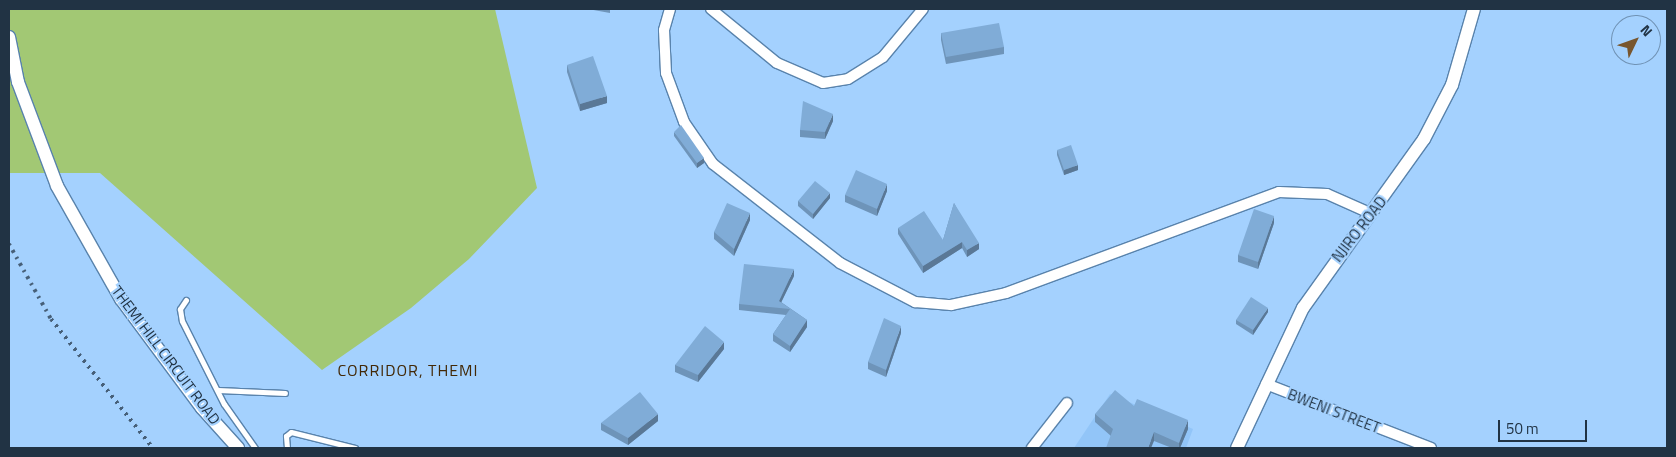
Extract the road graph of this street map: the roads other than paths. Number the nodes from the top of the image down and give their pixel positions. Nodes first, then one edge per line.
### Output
1 (670, 9) edge
2 (710, 9) edge
3 (923, 9) edge
4 (1474, 9) edge
5 (9, 37) edge
6 (1372, 214) junction
7 (186, 300) dead end
8 (1266, 384) junction
9 (218, 390) junction
10 (285, 393) dead end
11 (1067, 403) dead end
12 (238, 448) edge
13 (255, 448) edge
14 (287, 448) edge
15 (355, 448) edge
16 (1032, 448) edge
17 (1237, 448) edge
18 (1431, 448) edge

1 - 6 street
2 - 3 street
4 - 6 street, NJIRO ROAD
5 - 12 street, THEMI HILL CIRCUIT ROAD
6 - 8 street, NJIRO ROAD
7 - 9 lane
8 - 17 street, NJIRO ROAD
8 - 18 street, BWENI STREET
9 - 10 lane
9 - 13 lane
11 - 16 street
14 - 15 lane

